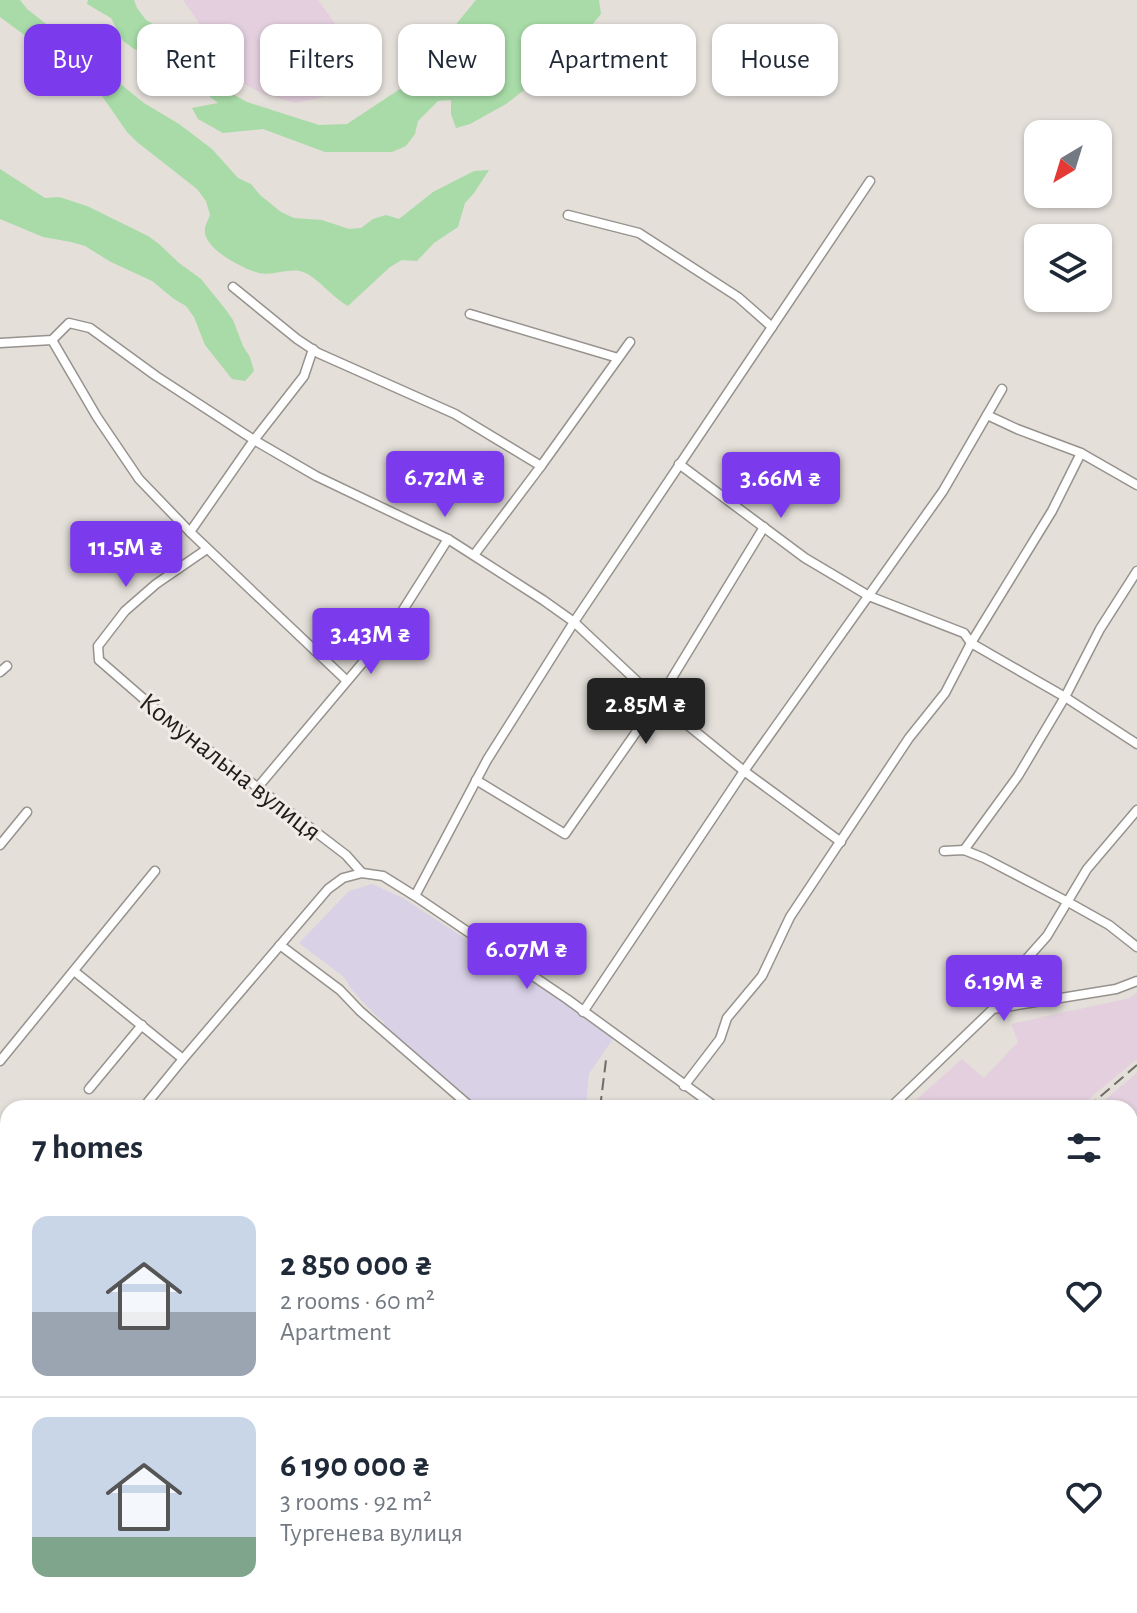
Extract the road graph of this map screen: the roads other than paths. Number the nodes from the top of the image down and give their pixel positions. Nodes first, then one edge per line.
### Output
1 (870, 181) dead end
2 (568, 215) dead end
3 (233, 287) dead end
4 (470, 314) dead end
5 (772, 327) junction
6 (52, 340) junction
7 (630, 342) dead end
8 (0, 343) edge
9 (313, 349) junction
10 (618, 358) junction
11 (1002, 389) dead end
12 (987, 415) junction
13 (254, 440) junction
14 (1081, 453) junction
15 (679, 464) junction
16 (541, 466) junction
17 (1137, 485) edge
18 (764, 527) junction
19 (190, 532) junction
20 (448, 539) junction
21 (207, 549) junction
22 (474, 555) junction
23 (1137, 571) edge
24 (869, 596) junction
25 (574, 622) junction
26 (971, 643) junction
27 (346, 680) junction
28 (1065, 697) junction
29 (658, 701) junction
30 (1137, 744) edge
31 (744, 771) junction
32 (476, 780) junction
33 (258, 787) junction
34 (1137, 810) edge
35 (27, 812) dead end
36 (841, 842) junction
37 (0, 845) edge
38 (964, 850) junction
39 (944, 851) dead end
40 (155, 871) dead end
41 (362, 873) junction
42 (415, 896) junction
43 (1068, 902) junction
44 (280, 945) junction
45 (1137, 947) edge
46 (74, 971) junction
47 (1137, 981) edge
48 (1008, 1007) junction
49 (583, 1012) junction
50 (142, 1025) junction
51 (183, 1059) junction
52 (0, 1061) edge
53 (684, 1086) junction
54 (89, 1089) dead end
55 (150, 1100) edge
56 (463, 1100) edge
57 (705, 1100) edge
58 (898, 1100) edge

1 - 5 street
2 - 5 street
3 - 9 street
4 - 10 street
5 - 15 street
6 - 8 street
6 - 13 street
6 - 19 street
7 - 10 street
9 - 13 street
9 - 16 street
10 - 16 street
11 - 12 street
12 - 14 street
12 - 24 street
13 - 19 street
13 - 20 street
14 - 17 street
14 - 26 street
15 - 18 street
15 - 25 street
16 - 22 street
18 - 24 street
18 - 29 street
19 - 21 street
20 - 22 street
20 - 27 street
21 - 27 street
21 - 33 street, Комунальна вулиця
22 - 25 street
23 - 28 street
24 - 26 street
24 - 31 street
25 - 29 street
25 - 32 street
26 - 28 street
26 - 36 street
27 - 33 street
28 - 30 street
28 - 38 street
29 - 31 street
29 - 32 street
31 - 36 street
31 - 49 street
32 - 42 street
33 - 41 street, Комунальна вулиця
34 - 43 street
35 - 37 street
36 - 53 street
38 - 39 street
38 - 43 street
40 - 46 street
41 - 42 street
41 - 44 street
42 - 49 street
43 - 45 street
43 - 48 street
44 - 51 street
44 - 56 street
46 - 50 street
46 - 52 street
47 - 48 street
48 - 58 street
49 - 53 street
50 - 51 street
50 - 54 street
51 - 55 street
53 - 57 street

